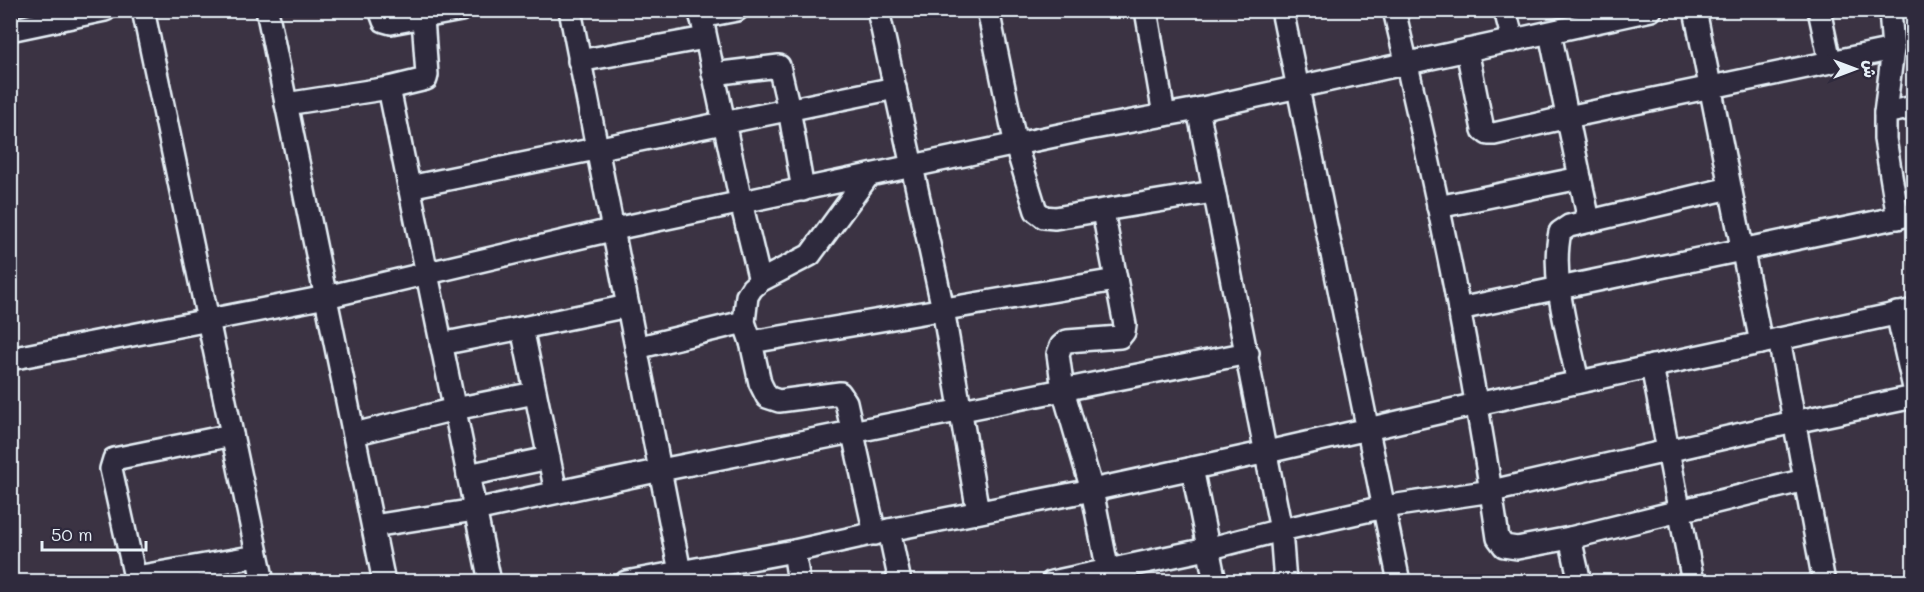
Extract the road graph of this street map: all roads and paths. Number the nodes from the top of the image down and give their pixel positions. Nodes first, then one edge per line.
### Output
1 (105, 10) edge
2 (143, 10) edge
3 (267, 10) edge
4 (380, 10) edge
5 (461, 10) edge
6 (570, 10) edge
7 (737, 10) edge
8 (878, 10) edge
9 (988, 10) edge
10 (1146, 10) edge
11 (1282, 10) edge
12 (1394, 10) edge
13 (1505, 10) edge
14 (1651, 10) edge
15 (1695, 10) edge
16 (1819, 10) edge
17 (1890, 10) edge
18 (700, 14) edge
19 (423, 18) junction
20 (10, 30) edge
21 (1550, 33) junction
22 (705, 38) junction
23 (1513, 41) junction
24 (1893, 49) junction
25 (1467, 50) junction
26 (1830, 61) junction
27 (579, 62) junction
28 (1406, 63) junction
29 (713, 74) junction
30 (1297, 86) junction
31 (1711, 87) junction
32 (389, 88) junction
33 (895, 88) junction
34 (286, 104) junction
35 (1914, 107) edge
36 (789, 109) junction
37 (1198, 109) junction
38 (1885, 112) junction
39 (1164, 115) junction
40 (1568, 117) junction
41 (724, 123) junction
42 (1016, 146) junction
43 (596, 149) junction
44 (912, 166) junction
45 (868, 176) junction
46 (1580, 178) junction
47 (409, 187) junction
48 (1730, 188) junction
49 (803, 190) junction
50 (1213, 192) junction
51 (741, 202) junction
52 (1438, 207) junction
53 (1103, 212) junction
54 (1906, 216) edge
55 (1589, 221) junction
56 (613, 229) junction
57 (1742, 251) junction
58 (427, 273) junction
59 (1116, 280) junction
60 (760, 281) junction
61 (1559, 287) junction
62 (326, 297) junction
63 (628, 306) junction
64 (944, 309) junction
65 (1459, 309) junction
66 (1905, 312) edge
67 (209, 321) junction
68 (522, 328) junction
69 (747, 332) junction
70 (1770, 341) junction
71 (441, 344) junction
72 (636, 348) junction
73 (1248, 353) junction
74 (10, 359) edge
75 (1652, 366) junction
76 (1578, 382) junction
77 (1914, 388) edge
78 (1063, 390) junction
79 (535, 393) junction
80 (1914, 398) edge
81 (1478, 404) junction
82 (454, 410) junction
83 (961, 411) junction
84 (1794, 422) junction
85 (1368, 428) junction
86 (854, 432) junction
87 (354, 434) junction
88 (232, 435) junction
89 (1669, 451) junction
90 (1267, 452) junction
91 (549, 458) junction
92 (1192, 468) junction
93 (661, 470) junction
94 (468, 475) junction
95 (1805, 480) junction
96 (1092, 490) junction
97 (1492, 491) junction
98 (556, 492) junction
99 (1384, 507) junction
100 (475, 510) junction
101 (1678, 510) junction
102 (978, 512) junction
103 (373, 526) junction
104 (1281, 530) junction
105 (882, 532) junction
106 (1570, 538) junction
107 (1207, 549) junction
108 (794, 552) junction
109 (257, 556) junction
110 (682, 576) edge
111 (1109, 576) edge
112 (136, 579) edge
113 (262, 582) edge
114 (384, 582) edge
115 (490, 582) edge
116 (626, 582) edge
117 (799, 582) edge
118 (900, 582) edge
119 (1052, 582) edge
120 (1215, 582) edge
121 (1285, 582) edge
122 (1399, 582) edge
123 (1580, 582) edge
124 (1693, 582) edge
125 (1824, 582) edge

1 - 20 street
2 - 67 street
3 - 34 street
4 - 19 street
5 - 19 street
6 - 27 street
7 - 18 street
8 - 33 street
9 - 42 street
10 - 39 street
11 - 30 street
12 - 28 street
13 - 23 street
14 - 21 street
15 - 31 street
16 - 26 street
17 - 24 street
18 - 22 street
19 - 32 street
21 - 23 street
21 - 40 street
22 - 27 street
22 - 29 street
23 - 25 street
24 - 26 street
24 - 38 street
25 - 28 street
25 - 40 street
26 - 31 street
27 - 43 street
28 - 30 street
28 - 52 street
29 - 36 street
29 - 41 street
30 - 37 street
30 - 85 street
31 - 40 street
31 - 48 street
32 - 34 street
32 - 47 street
33 - 36 street
33 - 44 street
34 - 62 street
35 - 38 street
36 - 41 street
36 - 49 street
37 - 39 street
37 - 50 street
38 - 54 street
39 - 42 street
40 - 46 street
41 - 43 street
41 - 51 street
42 - 44 street
42 - 53 street
43 - 47 street
43 - 56 street
44 - 45 street
44 - 64 street
45 - 49 street
45 - 60 street
46 - 52 street
46 - 55 street
47 - 58 street
48 - 55 street
48 - 57 street
49 - 51 street
50 - 53 street
50 - 73 street
51 - 56 street
51 - 60 street
52 - 65 street
53 - 59 street
54 - 57 street
55 - 61 street
56 - 58 street
56 - 63 street
57 - 61 street
57 - 70 street
58 - 62 street
58 - 71 street
59 - 64 street
59 - 78 street
60 - 69 street
61 - 65 street
61 - 76 street
62 - 67 street
62 - 87 street
63 - 68 street
63 - 72 street
64 - 69 street
64 - 83 street
65 - 81 street
66 - 70 street
66 - 77 street
67 - 74 street
67 - 88 street
68 - 71 street
68 - 79 street
69 - 72 street
69 - 86 street
70 - 75 street
70 - 84 street
71 - 82 street
72 - 93 street
73 - 78 street
73 - 90 street
75 - 76 street
75 - 89 street
76 - 81 street
78 - 83 street
78 - 96 street
79 - 82 street
79 - 91 street
80 - 84 street
81 - 85 street
81 - 97 street
82 - 87 street
82 - 94 street
83 - 86 street
83 - 102 street
84 - 89 street
84 - 95 street
85 - 90 street
85 - 99 street
86 - 93 street
86 - 105 street
87 - 103 street
88 - 109 street
88 - 112 street
89 - 97 street
89 - 101 street
90 - 92 street
90 - 104 street
91 - 94 street
91 - 98 street
92 - 96 street
92 - 107 street
93 - 98 street
93 - 110 street
94 - 100 street
95 - 101 street
95 - 125 street
96 - 102 street
96 - 111 street
97 - 99 street
97 - 106 street
98 - 100 street
99 - 104 street
99 - 122 street
100 - 103 street
100 - 115 street
101 - 106 street
101 - 124 street
102 - 105 street
103 - 114 street
104 - 107 street
104 - 121 street
105 - 108 street
105 - 118 street
106 - 123 street
107 - 111 street
107 - 120 street
108 - 110 street
108 - 117 street
109 - 112 street
109 - 113 street
110 - 116 street
111 - 119 street

